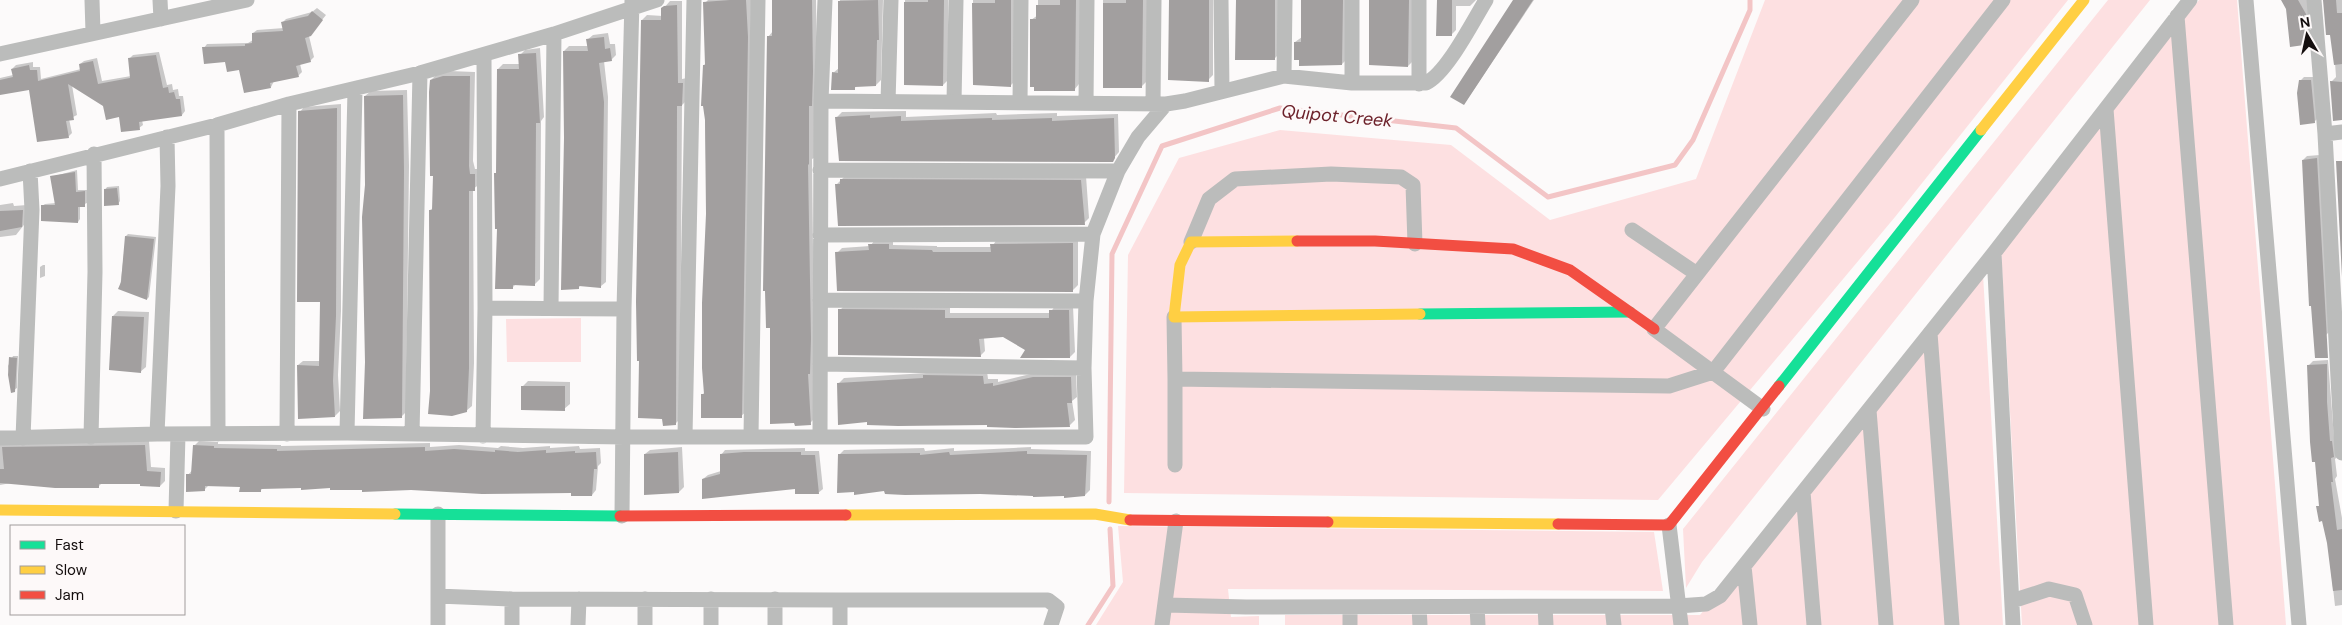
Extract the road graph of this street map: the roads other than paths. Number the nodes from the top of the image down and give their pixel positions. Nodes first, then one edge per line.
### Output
1 (92, 0) edge
2 (160, 0) edge
3 (247, 0) edge
4 (657, 0) edge
5 (694, 0) edge
6 (758, 0) edge
7 (825, 0) edge
8 (891, 0) edge
9 (956, 0) edge
10 (1021, 0) edge
11 (1087, 0) edge
12 (1154, 0) edge
13 (1222, 0) edge
14 (1285, 0) edge
15 (1352, 0) edge
16 (1419, 0) edge
17 (1486, 0) edge
18 (1912, 0) edge
19 (2003, 0) edge
20 (2084, 0) edge
21 (2190, 0) edge
22 (2246, 0) edge
23 (2314, 0) edge
24 (225, 2) edge
25 (632, 4) edge
26 (2177, 16) junction
27 (161, 19) junction
28 (93, 32) junction
29 (554, 34) junction
30 (0, 54) edge
31 (484, 56) junction
32 (420, 73) junction
33 (1284, 76) junction
34 (1352, 83) junction
35 (1418, 84) junction
36 (355, 90) junction
37 (1222, 91) junction
38 (821, 101) junction
39 (888, 102) junction
40 (954, 102) junction
41 (1020, 102) junction
42 (1086, 103) junction
43 (289, 104) junction
44 (1160, 104) junction
45 (2106, 109) junction
46 (217, 125) junction
47 (2342, 132) edge
48 (2325, 134) junction
49 (167, 136) junction
50 (94, 154) junction
51 (820, 170) junction
52 (30, 171) junction
53 (1118, 171) junction
54 (0, 179) edge
55 (1632, 230) dead end
56 (1093, 234) junction
57 (820, 235) junction
58 (1191, 242) junction
59 (1415, 244) junction
60 (1994, 253) junction
61 (1697, 274) junction
62 (820, 300) junction
63 (1086, 301) junction
64 (485, 308) junction
65 (551, 308) junction
66 (624, 309) junction
67 (1630, 312) junction
68 (1174, 317) junction
69 (1654, 329) junction
70 (1930, 333) junction
71 (820, 364) junction
72 (1084, 368) junction
73 (1713, 372) junction
74 (1175, 379) junction
75 (1762, 409) junction
76 (1869, 410) junction
77 (347, 433) junction
78 (157, 434) junction
79 (178, 434) junction
80 (218, 434) junction
81 (287, 434) junction
82 (412, 434) junction
83 (483, 436) junction
84 (685, 436) junction
85 (751, 436) junction
86 (91, 437) junction
87 (624, 437) junction
88 (820, 437) junction
89 (0, 438) edge
90 (23, 438) junction
91 (2342, 453) edge
92 (1175, 465) dead end
93 (1803, 492) junction
94 (0, 510) edge
95 (176, 511) junction
96 (438, 514) junction
97 (622, 516) junction
98 (1176, 521) junction
99 (1669, 525) junction
100 (1744, 566) junction
101 (438, 596) junction
102 (512, 599) junction
103 (579, 599) junction
104 (645, 599) junction
105 (712, 599) junction
106 (776, 599) junction
107 (840, 600) junction
108 (2012, 600) junction
109 (1166, 605) junction
110 (1678, 606) junction
111 (1350, 607) junction
112 (1419, 607) junction
113 (1478, 607) junction
114 (1545, 607) junction
115 (1612, 607) junction
116 (438, 625) edge
117 (512, 625) edge
118 (578, 625) edge
119 (644, 625) edge
120 (711, 625) edge
121 (775, 625) edge
122 (840, 625) edge
123 (1051, 625) edge
124 (1162, 625) edge
125 (1350, 625) edge
126 (1420, 625) edge
127 (1478, 625) edge
128 (1546, 625) edge
129 (1614, 625) edge
130 (1681, 625) edge
131 (1750, 625) edge
132 (1814, 625) edge
133 (1886, 625) edge
134 (1952, 625) edge
135 (2013, 625) edge
136 (2085, 625) edge
137 (2146, 625) edge
138 (2226, 625) edge
139 (2299, 625) edge

1 - 28 street
2 - 27 street
3 - 24 street
4 - 25 street
5 - 84 street
6 - 85 street
7 - 38 street
8 - 39 street
9 - 40 street
10 - 41 street
11 - 42 street
12 - 44 street
13 - 37 street
14 - 33 street
15 - 34 street
16 - 35 street
17 - 35 street
18 - 61 street
19 - 73 street
20 - 75 street
21 - 26 street
22 - 139 street
23 - 48 street
24 - 27 street
25 - 29 street
25 - 66 street
26 - 45 street
26 - 138 street
27 - 28 street
28 - 30 street
29 - 31 street
29 - 65 street
31 - 32 street
31 - 64 street
32 - 36 street
32 - 82 street
33 - 34 street
33 - 37 street
34 - 35 street
36 - 43 street
36 - 77 street
37 - 44 street
38 - 39 street
38 - 51 street
39 - 40 street
40 - 41 street
41 - 42 street
42 - 44 street
43 - 46 street
43 - 81 street
44 - 53 street
45 - 60 street
45 - 137 street
46 - 49 street
46 - 80 street
47 - 48 street
48 - 91 street
49 - 50 street
49 - 78 street
50 - 52 street
50 - 86 street
51 - 53 street
51 - 57 street
52 - 54 street
52 - 90 street
53 - 56 street
55 - 61 street
56 - 57 street
56 - 63 street
57 - 62 street
58 - 59 street
58 - 59 street
58 - 68 street
59 - 67 street
60 - 70 street
60 - 108 street
61 - 69 street
62 - 63 street
62 - 71 street
63 - 72 street
64 - 65 street
64 - 83 street
65 - 66 street
66 - 87 street
67 - 68 street
67 - 69 street
68 - 74 street
69 - 73 street
70 - 76 street
70 - 134 street
71 - 72 street
71 - 88 street
72 - 88 street
73 - 74 street
73 - 75 street
74 - 92 street
75 - 99 street
76 - 93 street
76 - 133 street
77 - 81 street
77 - 82 street
78 - 79 street
78 - 86 street
79 - 80 street
79 - 95 street
80 - 81 street
82 - 83 street
83 - 87 street
84 - 85 street
84 - 87 street
85 - 88 street
86 - 90 street
87 - 97 street
89 - 90 street
93 - 100 street
93 - 132 street
94 - 95 street
95 - 96 street
96 - 97 street
96 - 101 street
97 - 98 street
98 - 99 street
98 - 109 street
99 - 110 street
100 - 110 street
100 - 131 street
101 - 102 street
101 - 116 street
102 - 103 street
102 - 117 street
103 - 104 street
103 - 118 street
104 - 105 street
104 - 119 street
105 - 106 street
105 - 120 street
106 - 107 street
106 - 121 street
107 - 122 street
107 - 123 street
108 - 135 street
108 - 136 street
109 - 111 street
109 - 124 street
110 - 115 street
110 - 130 street
111 - 112 street
111 - 125 street
112 - 113 street
112 - 126 street
113 - 114 street
113 - 127 street
114 - 115 street
114 - 128 street
115 - 129 street

